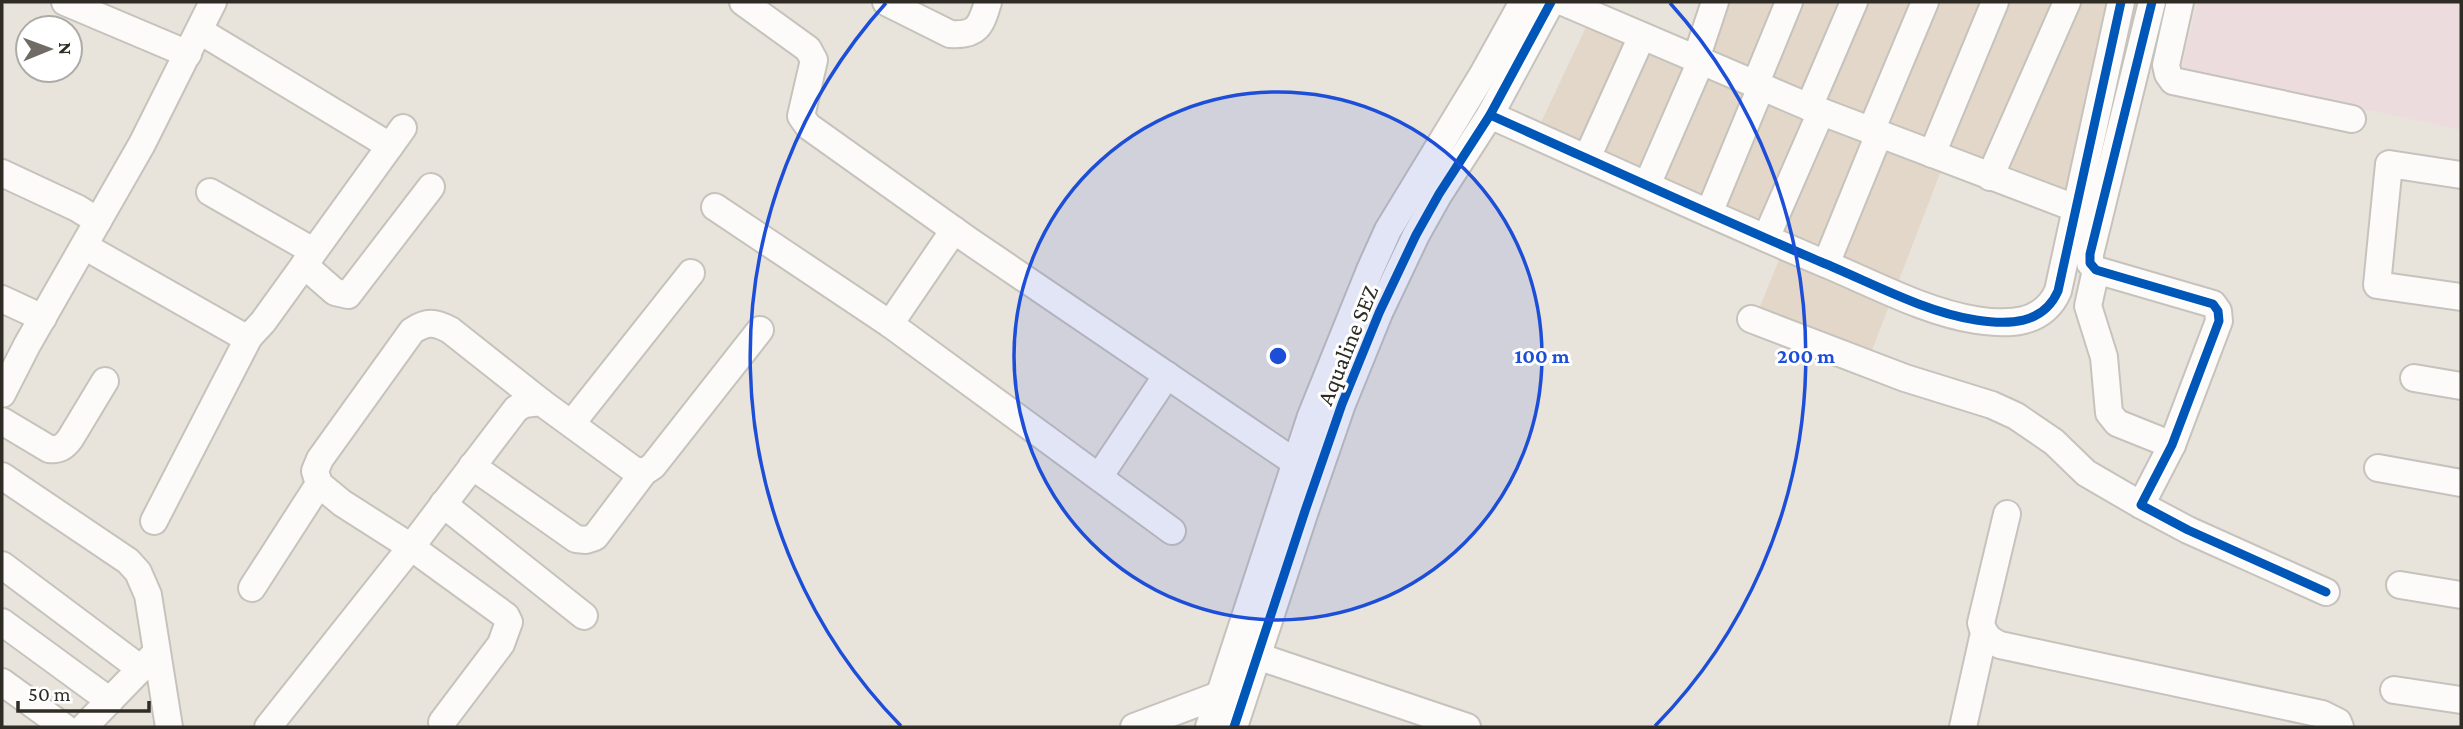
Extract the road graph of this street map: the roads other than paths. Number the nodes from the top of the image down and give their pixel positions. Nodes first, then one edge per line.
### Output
1 (65, 2) edge
2 (213, 2) edge
3 (743, 2) edge
4 (886, 2) edge
5 (988, 2) edge
6 (1523, 2) edge
7 (1551, 2) edge
8 (1563, 2) edge
9 (1715, 2) edge
10 (1789, 2) edge
11 (1854, 2) edge
12 (1925, 2) edge
13 (1995, 2) edge
14 (2067, 2) edge
15 (2120, 2) edge
16 (2152, 2) edge
17 (2180, 2) edge
18 (1642, 36) junction
19 (194, 43) junction
20 (1698, 60) junction
21 (1758, 86) junction
22 (1815, 109) junction
23 (1490, 115) junction
24 (2352, 119) dead end
25 (1875, 132) junction
26 (1932, 155) junction
27 (1587, 158) junction
28 (2, 173) edge
29 (2461, 175) edge
30 (1990, 177) junction
31 (1647, 185) junction
32 (431, 187) dead end
33 (210, 192) dead end
34 (715, 206) dead end
35 (2075, 208) junction
36 (1709, 213) junction
37 (98, 221) junction
38 (954, 230) junction
39 (1766, 238) junction
40 (84, 246) junction
41 (308, 258) junction
42 (1826, 264) junction
43 (2096, 270) junction
44 (691, 274) dead end
45 (2461, 297) edge
46 (2, 299) edge
47 (43, 318) junction
48 (1752, 319) dead end
49 (890, 324) junction
50 (760, 330) dead end
51 (249, 337) junction
52 (1167, 375) junction
53 (2414, 378) dead end
54 (105, 381) dead end
55 (2461, 386) edge
56 (2, 394) edge
57 (541, 402) junction
58 (2, 421) edge
59 (572, 424) junction
60 (2172, 445) junction
61 (1296, 463) junction
62 (472, 466) junction
63 (2378, 468) dead end
64 (644, 472) junction
65 (2, 476) edge
66 (1099, 477) junction
67 (2461, 483) edge
68 (319, 484) junction
69 (443, 504) junction
70 (2141, 505) junction
71 (2007, 514) dead end
72 (154, 521) dead end
73 (1172, 531) dead end
74 (411, 547) junction
75 (2, 565) edge
76 (2400, 584) dead end
77 (252, 588) dead end
78 (2326, 592) dead end
79 (2461, 594) edge
80 (584, 616) dead end
81 (2, 622) edge
82 (1984, 633) junction
83 (1256, 656) junction
84 (149, 661) junction
85 (2, 682) edge
86 (2394, 690) dead end
87 (1219, 695) junction
88 (2461, 700) edge
89 (110, 701) junction
90 (1399, 717) edge
91 (442, 722) dead end
92 (64, 727) edge
93 (84, 727) edge
94 (169, 727) edge
95 (268, 727) edge
96 (1133, 727) edge
97 (1209, 727) edge
98 (1234, 727) edge
99 (1467, 727) edge
100 (1963, 727) edge
101 (2340, 727) edge

1 - 19 street
2 - 19 street
3 - 38 street
4 - 5 street
6 - 61 street
7 - 23 street, Aqualine SEZ
8 - 18 street
9 - 20 street
10 - 21 street
11 - 22 street
12 - 25 street
13 - 26 street
14 - 30 street
15 - 35 street
16 - 43 street
17 - 24 street
18 - 20 street
18 - 27 street
19 - 37 street
19 - 41 street
20 - 21 street
20 - 31 street
21 - 22 street
21 - 36 street
22 - 25 street
22 - 39 street
23 - 27 street
23 - 83 street, Aqualine SEZ
25 - 26 street
25 - 42 street
26 - 30 street
27 - 31 street
28 - 37 street
29 - 45 street
30 - 35 street
31 - 36 street
32 - 41 street
33 - 41 street
34 - 49 street
35 - 42 street
36 - 39 street
37 - 40 street
38 - 49 street
38 - 52 street
39 - 42 street
40 - 47 street
40 - 51 street
41 - 51 street
43 - 60 street
43 - 60 street
44 - 59 street
46 - 47 street
47 - 56 street
48 - 70 street
49 - 66 street
50 - 64 street
51 - 72 street
52 - 61 street
52 - 66 street
53 - 55 street
54 - 58 street
57 - 59 street
57 - 62 street
57 - 68 street
59 - 64 street
60 - 70 street
61 - 87 street
62 - 64 street
62 - 69 street
63 - 67 street
65 - 84 street
66 - 73 street
68 - 74 street
68 - 77 street
69 - 74 street
69 - 80 street
70 - 78 street
71 - 82 street
74 - 91 street
74 - 95 street
75 - 84 street
76 - 79 street
81 - 89 street
82 - 100 street
82 - 101 street
83 - 90 street
83 - 98 street, Aqualine SEZ
84 - 89 street
84 - 94 street
85 - 92 street
86 - 88 street
87 - 96 street
87 - 97 street
89 - 93 street
90 - 99 street

